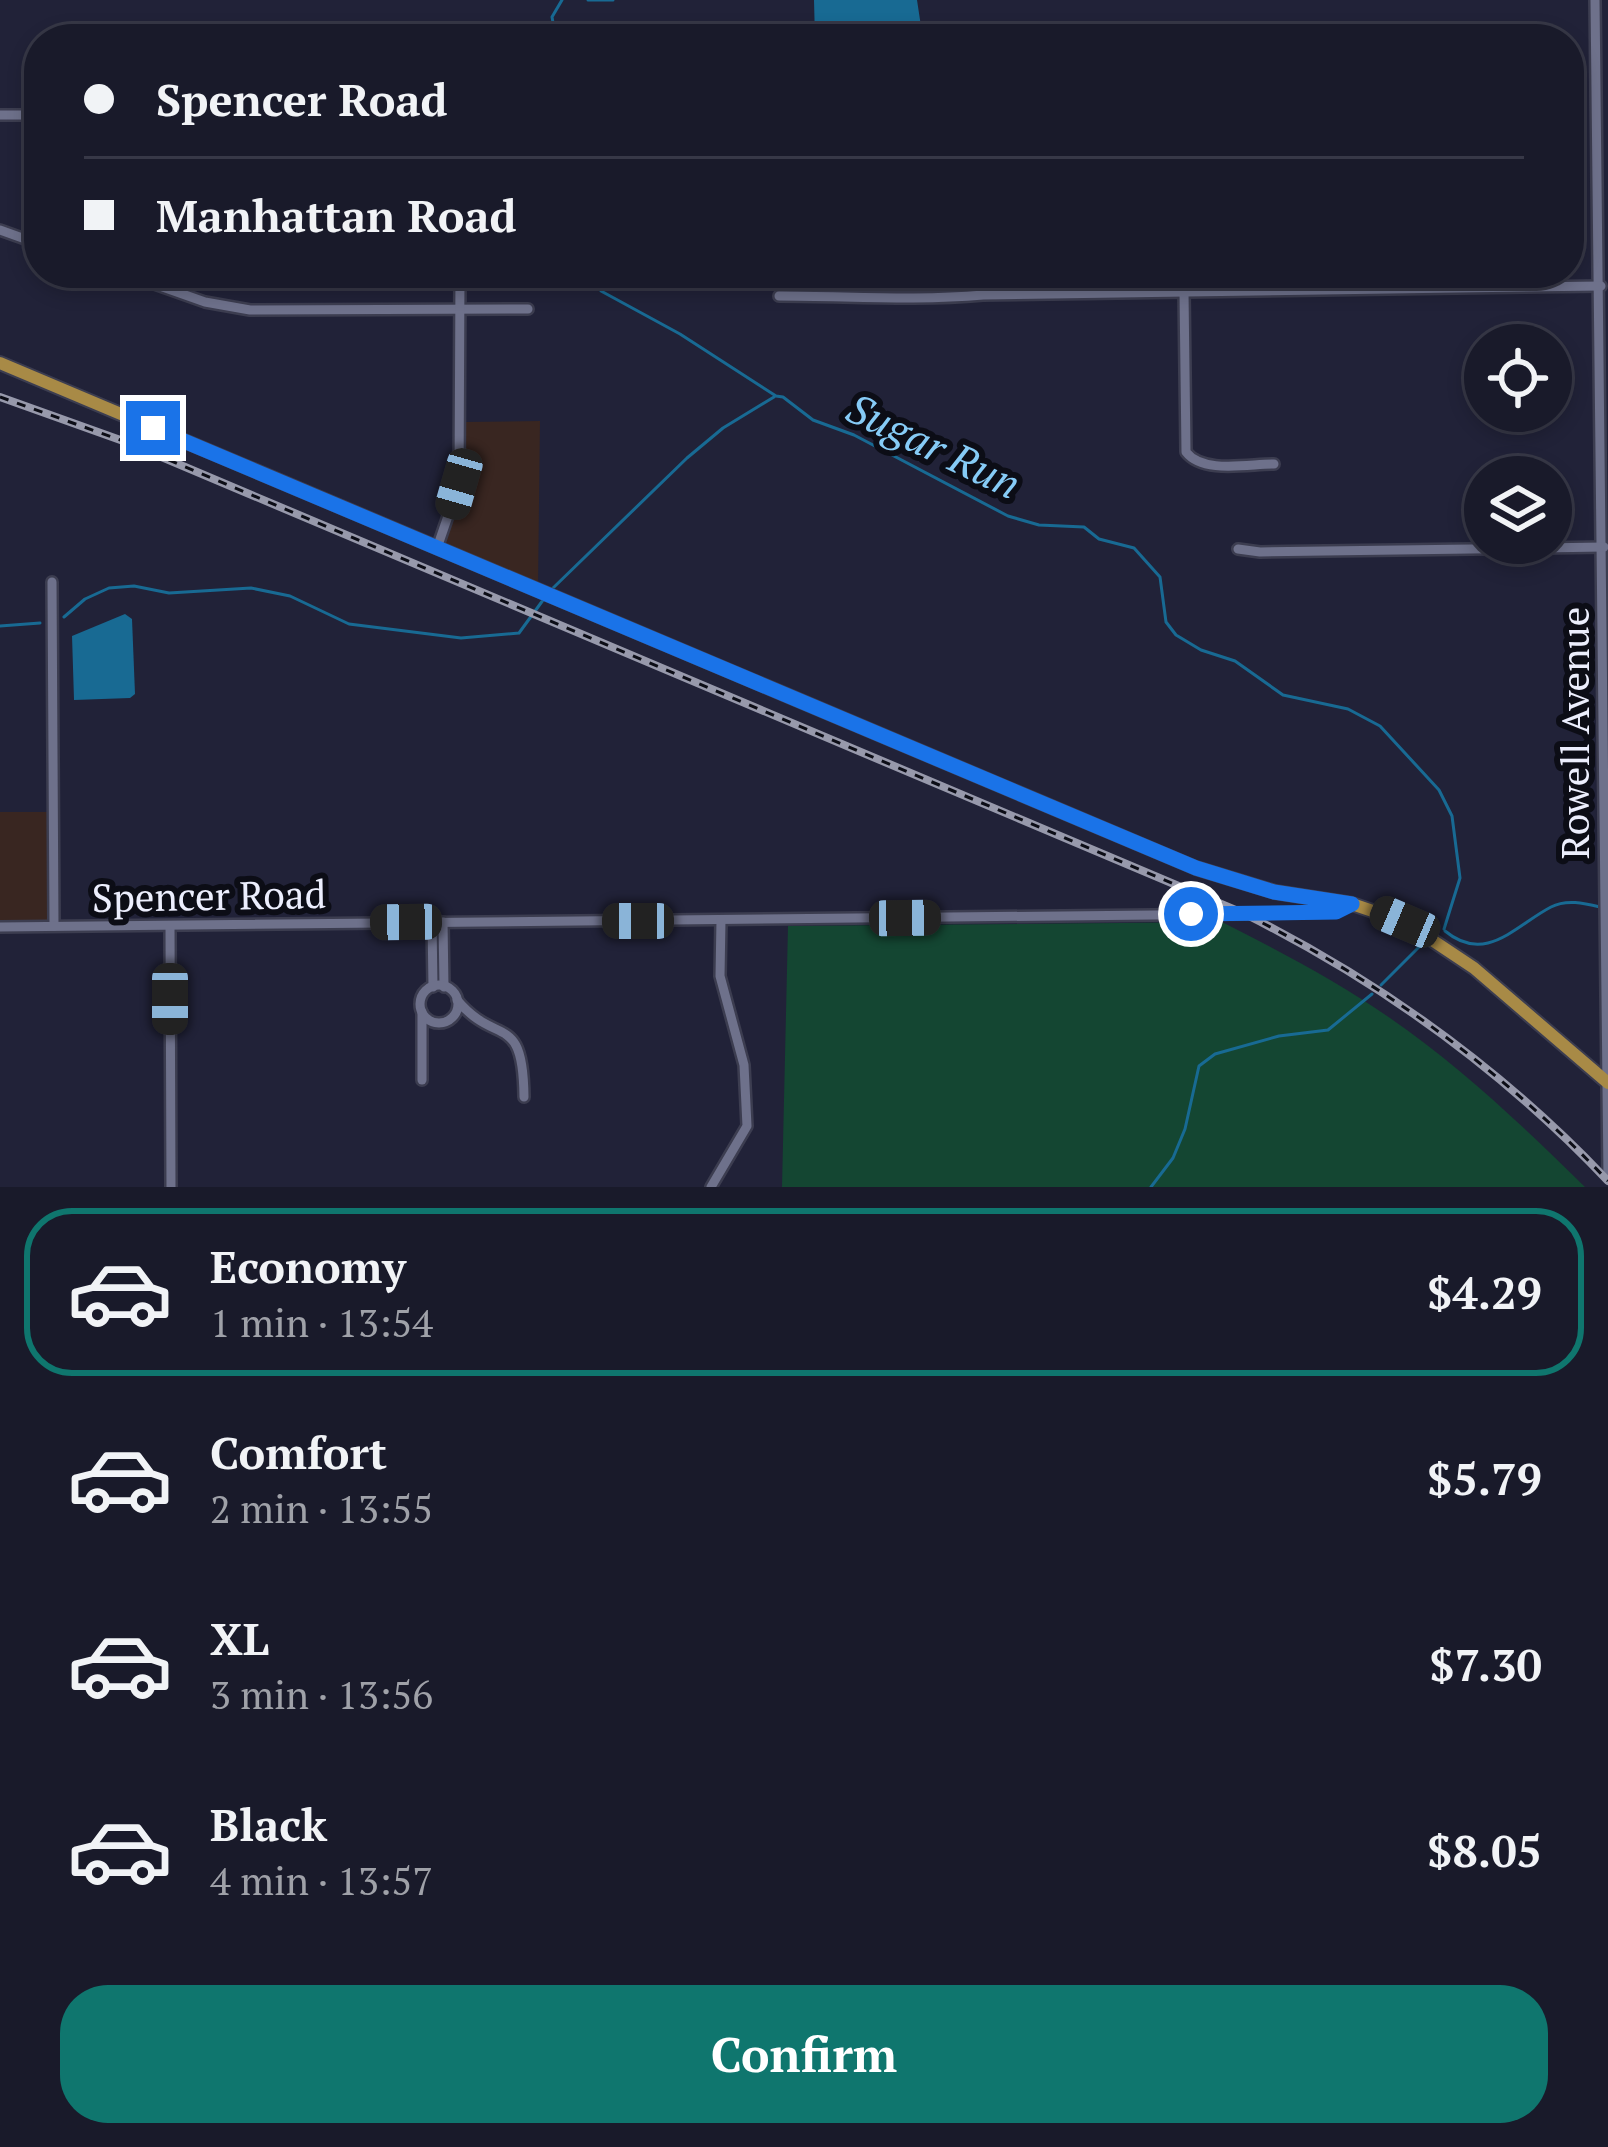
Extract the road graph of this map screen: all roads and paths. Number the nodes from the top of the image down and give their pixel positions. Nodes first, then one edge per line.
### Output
1 (1595, 0) edge
2 (1584, 286) edge
3 (1601, 286) junction
4 (165, 288) edge
5 (460, 288) edge
6 (1462, 288) edge
7 (1184, 292) junction
8 (779, 296) dead end
9 (460, 308) junction
10 (528, 309) dead end
11 (0, 363) edge
12 (1274, 464) dead end
13 (1604, 547) junction
14 (436, 548) junction
15 (1238, 549) dead end
16 (52, 582) dead end
17 (1605, 721) edge
18 (1352, 904) junction
19 (722, 920) junction
20 (438, 922) junction
21 (55, 926) junction
22 (170, 926) junction
23 (0, 927) edge
24 (1607, 981) edge
25 (438, 987) junction
26 (458, 1000) junction
27 (422, 1012) junction
28 (480, 1021) junction
29 (446, 1022) junction
30 (422, 1054) junction
31 (422, 1080) dead end
32 (1606, 1082) edge
33 (524, 1097) dead end
34 (1608, 1177) edge
35 (171, 1187) edge
36 (711, 1187) edge

1 - 3 street, Rowell Avenue
2 - 3 street
3 - 13 street, Rowell Avenue
4 - 9 street
5 - 9 street
6 - 7 street
7 - 8 street
7 - 12 street
9 - 10 street
9 - 14 street
11 - 14 main road
13 - 15 street
13 - 17 street, Rowell Avenue
14 - 18 main road
16 - 21 street
17 - 24 street, Rowell Avenue
18 - 19 street, Spencer Road
18 - 32 main road
19 - 20 street, Spencer Road
19 - 36 street
20 - 22 street, Spencer Road
20 - 25 street
21 - 22 street, Spencer Road
21 - 23 street, Spencer Road
22 - 35 street
24 - 32 street, Rowell Avenue
25 - 26 street
25 - 27 street
26 - 28 street
26 - 29 street
27 - 29 street
27 - 30 street
28 - 29 street
28 - 33 street
29 - 30 street
30 - 31 street
32 - 34 street, Rowell Avenue

